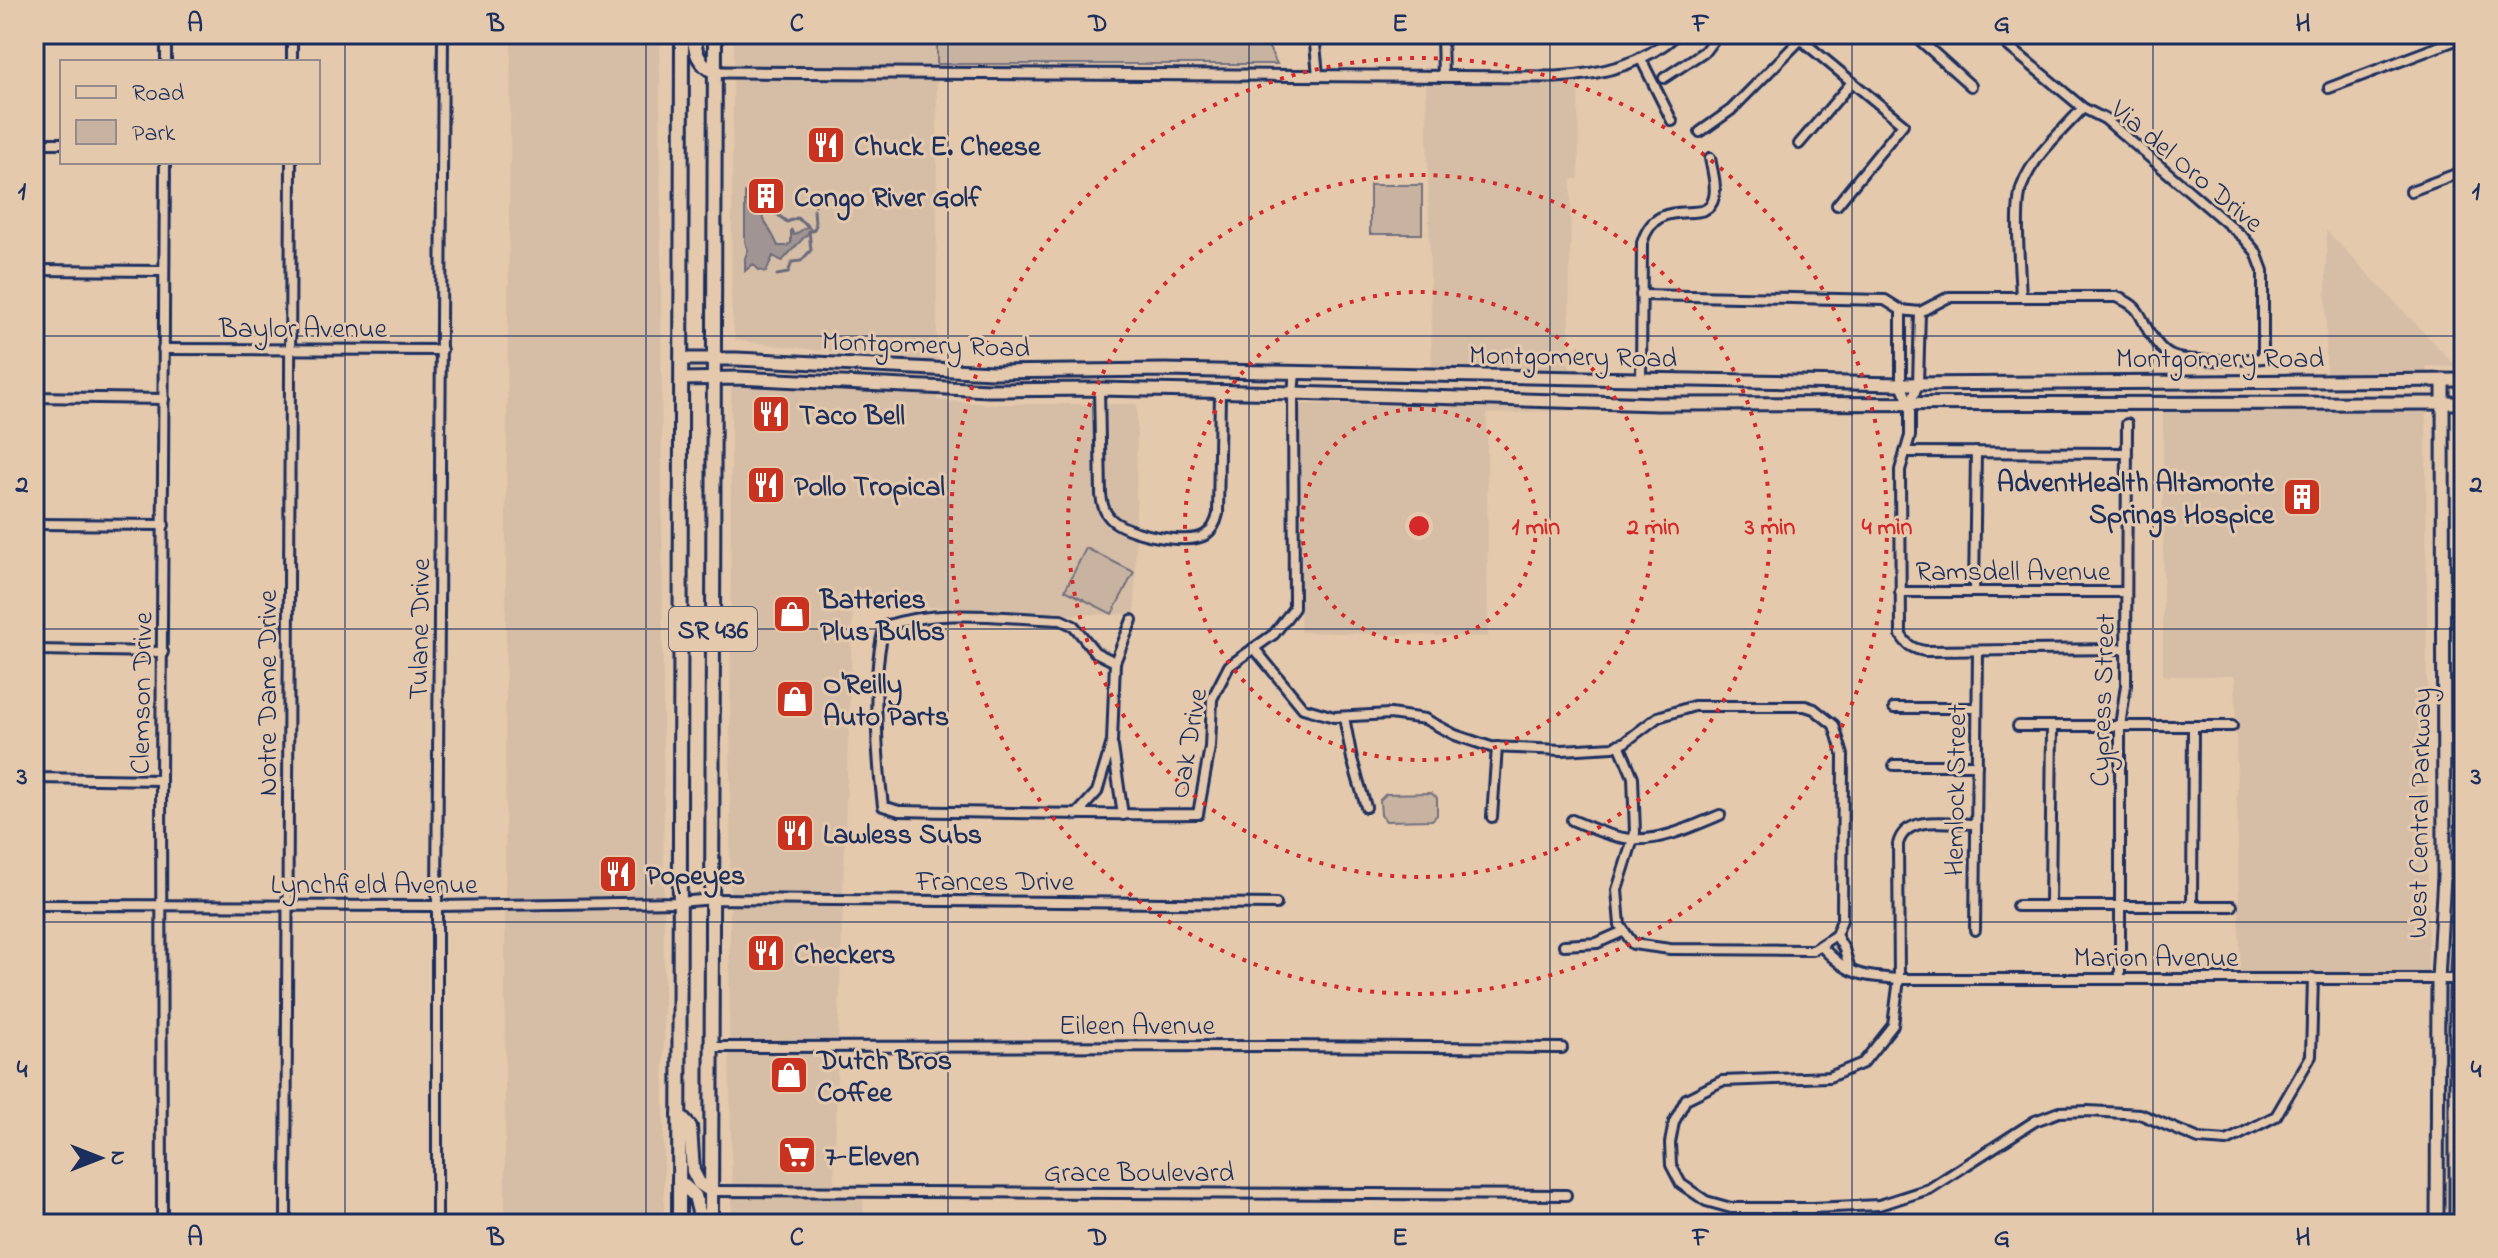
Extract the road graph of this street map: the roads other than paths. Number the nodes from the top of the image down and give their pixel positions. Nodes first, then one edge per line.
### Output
1 (166, 34) edge
2 (292, 34) edge
3 (443, 34) edge
4 (682, 34) edge
5 (693, 34) edge
6 (715, 34) edge
7 (1314, 34) edge
8 (1442, 34) edge
9 (1677, 34) edge
10 (1718, 34) edge
11 (1913, 34) edge
12 (1800, 36) edge
13 (2464, 37) edge
14 (2007, 45) dead end
15 (1641, 59) junction
16 (166, 60) edge
17 (292, 60) edge
18 (715, 72) junction
19 (1318, 75) junction
20 (1443, 77) junction
21 (1664, 78) dead end
22 (1852, 82) junction
23 (1971, 86) dead end
24 (2329, 88) dead end
25 (2083, 108) junction
26 (1672, 121) dead end
27 (1700, 132) dead end
28 (34, 143) edge
29 (60, 143) edge
30 (1799, 144) dead end
31 (1710, 158) dead end
32 (165, 164) edge
33 (291, 164) edge
34 (2464, 171) edge
35 (2411, 191) dead end
36 (1837, 205) dead end
37 (34, 270) edge
38 (164, 271) junction
39 (1641, 295) junction
40 (2021, 297) junction
41 (1901, 310) junction
42 (1920, 312) junction
43 (163, 349) junction
44 (290, 350) junction
45 (442, 350) junction
46 (681, 359) junction
47 (714, 359) junction
48 (1165, 370) junction
49 (1295, 373) junction
50 (1498, 377) junction
51 (713, 378) junction
52 (682, 379) junction
53 (1641, 380) junction
54 (2443, 380) junction
55 (2464, 380) edge
56 (1754, 382) junction
57 (1901, 384) junction
58 (1918, 384) junction
59 (1099, 389) junction
60 (1220, 392) junction
61 (1293, 393) junction
62 (34, 397) edge
63 (1483, 398) junction
64 (164, 399) junction
65 (2442, 403) junction
66 (2464, 403) edge
67 (1754, 404) junction
68 (1910, 405) junction
69 (2127, 424) dead end
70 (1905, 452) junction
71 (1976, 452) junction
72 (2126, 453) junction
73 (34, 524) edge
74 (164, 525) junction
75 (2464, 578) edge
76 (1900, 592) junction
77 (1974, 592) junction
78 (2126, 592) junction
79 (1132, 620) dead end
80 (1254, 648) junction
81 (2126, 649) junction
82 (34, 650) edge
83 (1978, 651) junction
84 (163, 652) junction
85 (1115, 662) junction
86 (1894, 708) dead end
87 (1977, 708) junction
88 (1344, 717) junction
89 (2018, 726) dead end
90 (2120, 726) junction
91 (2193, 726) junction
92 (2232, 726) dead end
93 (2052, 727) junction
94 (1112, 742) junction
95 (1619, 744) junction
96 (1497, 747) junction
97 (1894, 765) dead end
98 (1977, 765) junction
99 (2444, 773) junction
100 (2463, 773) edge
101 (34, 778) edge
102 (161, 780) junction
103 (1366, 807) dead end
104 (1076, 815) junction
105 (1123, 815) junction
106 (1720, 815) dead end
107 (1492, 817) dead end
108 (1572, 820) dead end
109 (1976, 824) junction
110 (1633, 839) junction
111 (714, 899) junction
112 (679, 902) junction
113 (1276, 904) dead end
114 (34, 905) edge
115 (286, 905) junction
116 (2120, 905) junction
117 (162, 906) junction
118 (437, 906) junction
119 (2017, 906) dead end
120 (2050, 906) junction
121 (2192, 906) junction
122 (2232, 906) dead end
123 (1975, 930) dead end
124 (1624, 931) junction
125 (1836, 935) junction
126 (1564, 945) dead end
127 (1821, 946) junction
128 (1850, 969) junction
129 (2120, 978) junction
130 (2313, 978) junction
131 (1899, 979) junction
132 (2438, 979) junction
133 (2460, 979) edge
134 (712, 1047) junction
135 (1562, 1048) dead end
136 (679, 1115) junction
137 (679, 1181) junction
138 (711, 1191) junction
139 (1566, 1195) dead end
140 (162, 1224) edge
141 (286, 1224) edge
142 (437, 1224) edge
143 (679, 1224) edge
144 (702, 1224) edge
145 (711, 1224) edge
146 (2437, 1224) edge
147 (2456, 1224) edge

1 - 16 street
2 - 17 street
3 - 45 street, Tulane Drive
4 - 46 main road, SR 436
5 - 18 main road
6 - 18 main road, SR 436
7 - 19 street
8 - 20 street
9 - 15 street
10 - 21 street
11 - 23 street
12 - 22 street
12 - 27 street
13 - 24 street
14 - 25 street, Via del Oro Drive
15 - 20 street
15 - 26 street
18 - 19 street
18 - 47 main road, SR 436
19 - 20 street
22 - 30 street
22 - 36 street
25 - 40 street
25 - 40 street, Via del Oro Drive
28 - 29 street
31 - 39 street
32 - 38 street, Clemson Drive
33 - 44 street, Notre Dame Drive
34 - 35 street
37 - 38 street
38 - 43 street, Clemson Drive
39 - 41 street
39 - 53 street
40 - 42 street
41 - 42 street
41 - 57 street
42 - 58 street
43 - 44 street, Baylor Avenue
43 - 64 street, Clemson Drive
44 - 45 street, Baylor Avenue
44 - 115 street, Notre Dame Drive
45 - 118 street, Tulane Drive
46 - 47 main road, Montgomery Road
46 - 52 main road, SR 436
47 - 48 main road, Montgomery Road
47 - 51 main road, SR 436
48 - 49 main road, Montgomery Road
48 - 59 main road
49 - 50 main road, Montgomery Road
49 - 61 street, Oak Drive
50 - 53 main road, Montgomery Road
50 - 63 main road
51 - 52 main road, Montgomery Road
51 - 59 main road, Montgomery Road
51 - 111 main road, SR 436
52 - 112 main road, SR 436
53 - 56 main road, Montgomery Road
54 - 55 main road, Montgomery Road
54 - 58 main road, Montgomery Road
54 - 65 main road, West Central Parkway
56 - 57 main road, Montgomery Road
56 - 67 main road
57 - 58 main road, Montgomery Road
57 - 68 street
58 - 68 street
59 - 60 main road, Montgomery Road
59 - 60 street
60 - 61 main road, Montgomery Road
61 - 63 main road, Montgomery Road
61 - 80 street, Oak Drive
62 - 64 street
63 - 67 main road, Montgomery Road
64 - 74 street, Clemson Drive
65 - 66 main road, Montgomery Road
65 - 68 main road, Montgomery Road
65 - 99 main road, West Central Parkway
67 - 68 main road, Montgomery Road
68 - 70 street
69 - 72 street, Cypress Street
70 - 71 street
70 - 76 street
71 - 72 street
71 - 77 street
72 - 78 street, Cypress Street
73 - 74 street
74 - 84 street, Clemson Drive
75 - 100 main road, West Central Parkway
76 - 77 street, Ramsdell Avenue
76 - 83 street
77 - 78 street, Ramsdell Avenue
78 - 81 street, Cypress Street
79 - 85 street
80 - 88 street
80 - 105 street, Oak Drive
81 - 83 street
81 - 90 street, Cypress Street
82 - 84 street
83 - 87 street, Hemlock Street
84 - 102 street, Clemson Drive
85 - 94 street
85 - 104 street
86 - 87 street
87 - 98 street, Hemlock Street
88 - 96 street
88 - 103 street
89 - 93 street
90 - 91 street
90 - 93 street
90 - 116 street, Cypress Street
91 - 92 street
91 - 121 street
93 - 120 street
94 - 104 street
94 - 105 street, Oak Drive
95 - 96 street
95 - 110 street
95 - 125 street
96 - 107 street
97 - 98 street
98 - 109 street, Hemlock Street
99 - 100 street
99 - 132 main road, West Central Parkway
100 - 133 main road, West Central Parkway
101 - 102 street
102 - 117 street, Clemson Drive
104 - 105 street
106 - 110 street
108 - 110 street
109 - 123 street, Hemlock Street
109 - 131 street
110 - 124 street
111 - 112 street, Lynchfield Avenue
111 - 113 street, Frances Drive
111 - 134 main road, SR 436
112 - 118 street, Lynchfield Avenue
112 - 136 main road, SR 436
114 - 117 street, Lynchfield Avenue
115 - 117 street, Lynchfield Avenue
115 - 118 street, Lynchfield Avenue
115 - 141 street, Notre Dame Drive
116 - 120 street
116 - 121 street
116 - 129 street, Cypress Street
117 - 140 street, Clemson Drive
118 - 142 street, Tulane Drive
119 - 120 street
121 - 122 street
124 - 126 street
124 - 127 street
125 - 127 street
125 - 128 street
127 - 128 street, Marion Avenue
128 - 131 street, Marion Avenue
129 - 130 street, Marion Avenue
129 - 131 street, Marion Avenue
130 - 131 street
130 - 132 street, Marion Avenue
132 - 133 street, Marion Avenue
132 - 146 main road, West Central Parkway
133 - 147 main road, West Central Parkway
134 - 135 street, Eileen Avenue
134 - 138 main road, SR 436
136 - 137 main road, SR 436
136 - 138 main road
137 - 143 main road, SR 436
137 - 144 main road
138 - 139 street, Grace Boulevard
138 - 145 main road, SR 436

